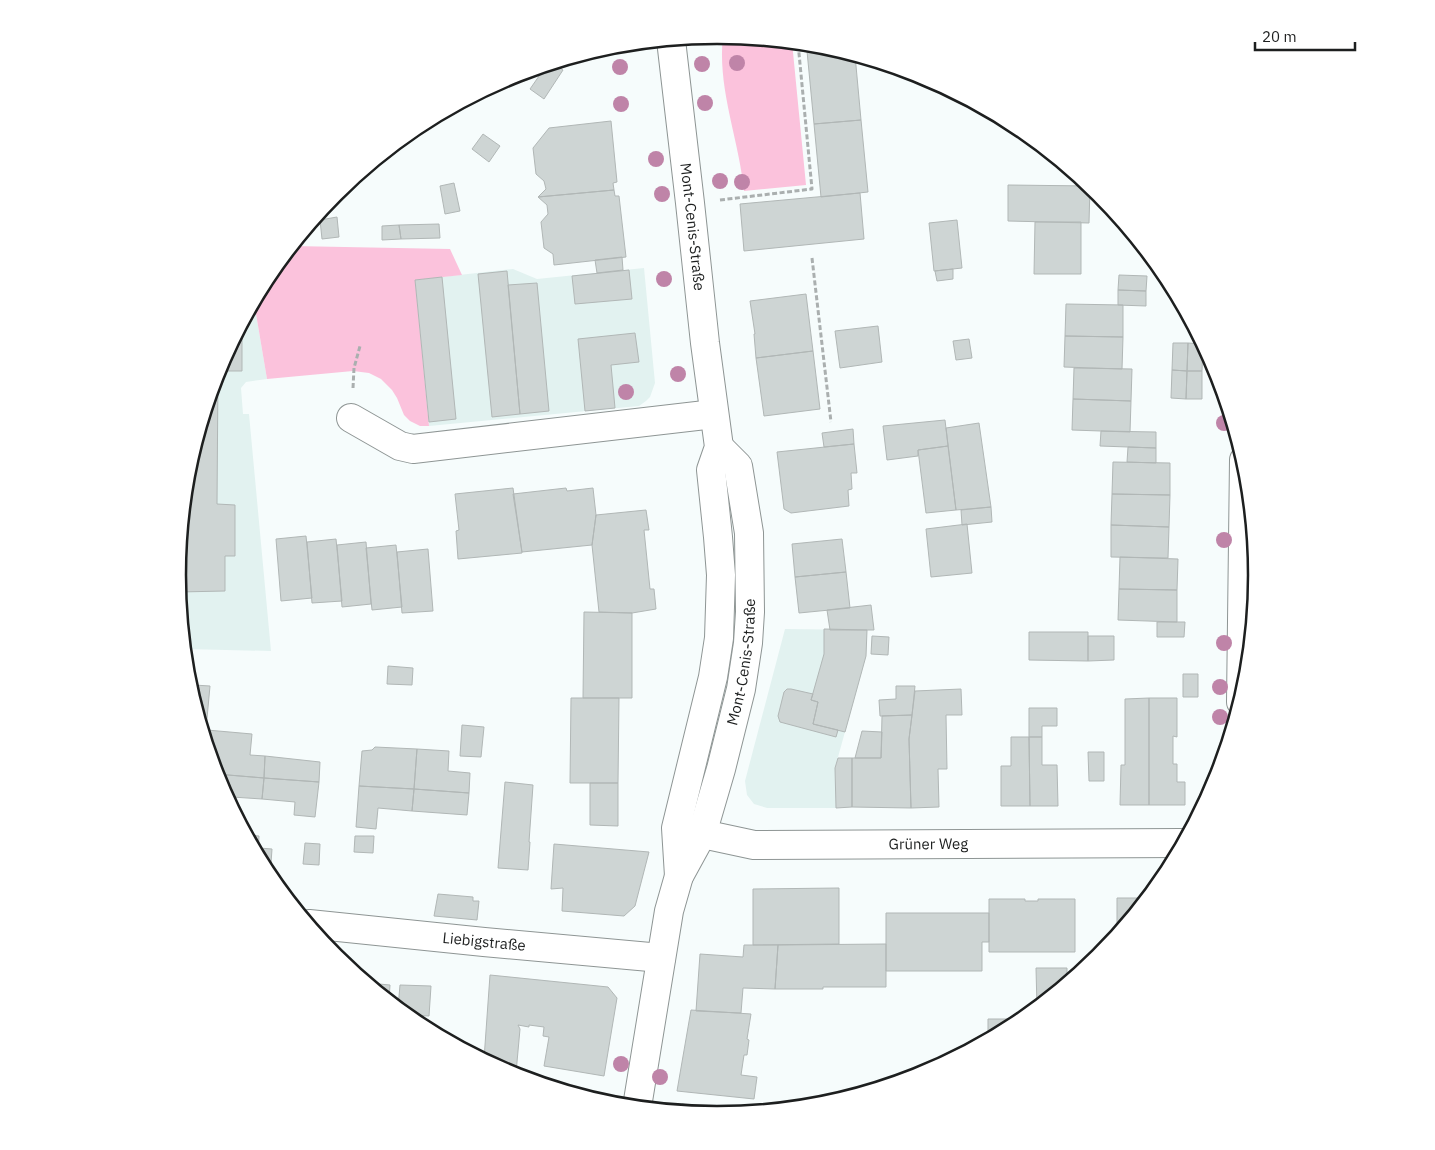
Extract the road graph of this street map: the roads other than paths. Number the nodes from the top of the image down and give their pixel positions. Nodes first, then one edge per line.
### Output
1 (671, 46) edge
2 (714, 414) junction
3 (350, 418) road end
4 (719, 447) junction
5 (1243, 502) edge
6 (1242, 661) edge
7 (676, 828) junction
8 (702, 834) junction
9 (1177, 843) edge
10 (679, 876) junction
11 (318, 925) edge
12 (661, 958) junction
13 (638, 1100) edge

1 - 2 street, Mont-Cenis-Straße
2 - 3 street
2 - 4 street, Mont-Cenis-Straße
4 - 7 street, Mont-Cenis-Straße
4 - 8 street, Mont-Cenis-Straße
5 - 6 street
7 - 8 street, Grüner Weg
7 - 10 street, Mont-Cenis-Straße
8 - 9 street, Grüner Weg
8 - 10 street, Mont-Cenis-Straße
10 - 12 street, Mont-Cenis-Straße
11 - 12 street, Liebigstraße
12 - 13 street, Mont-Cenis-Straße

